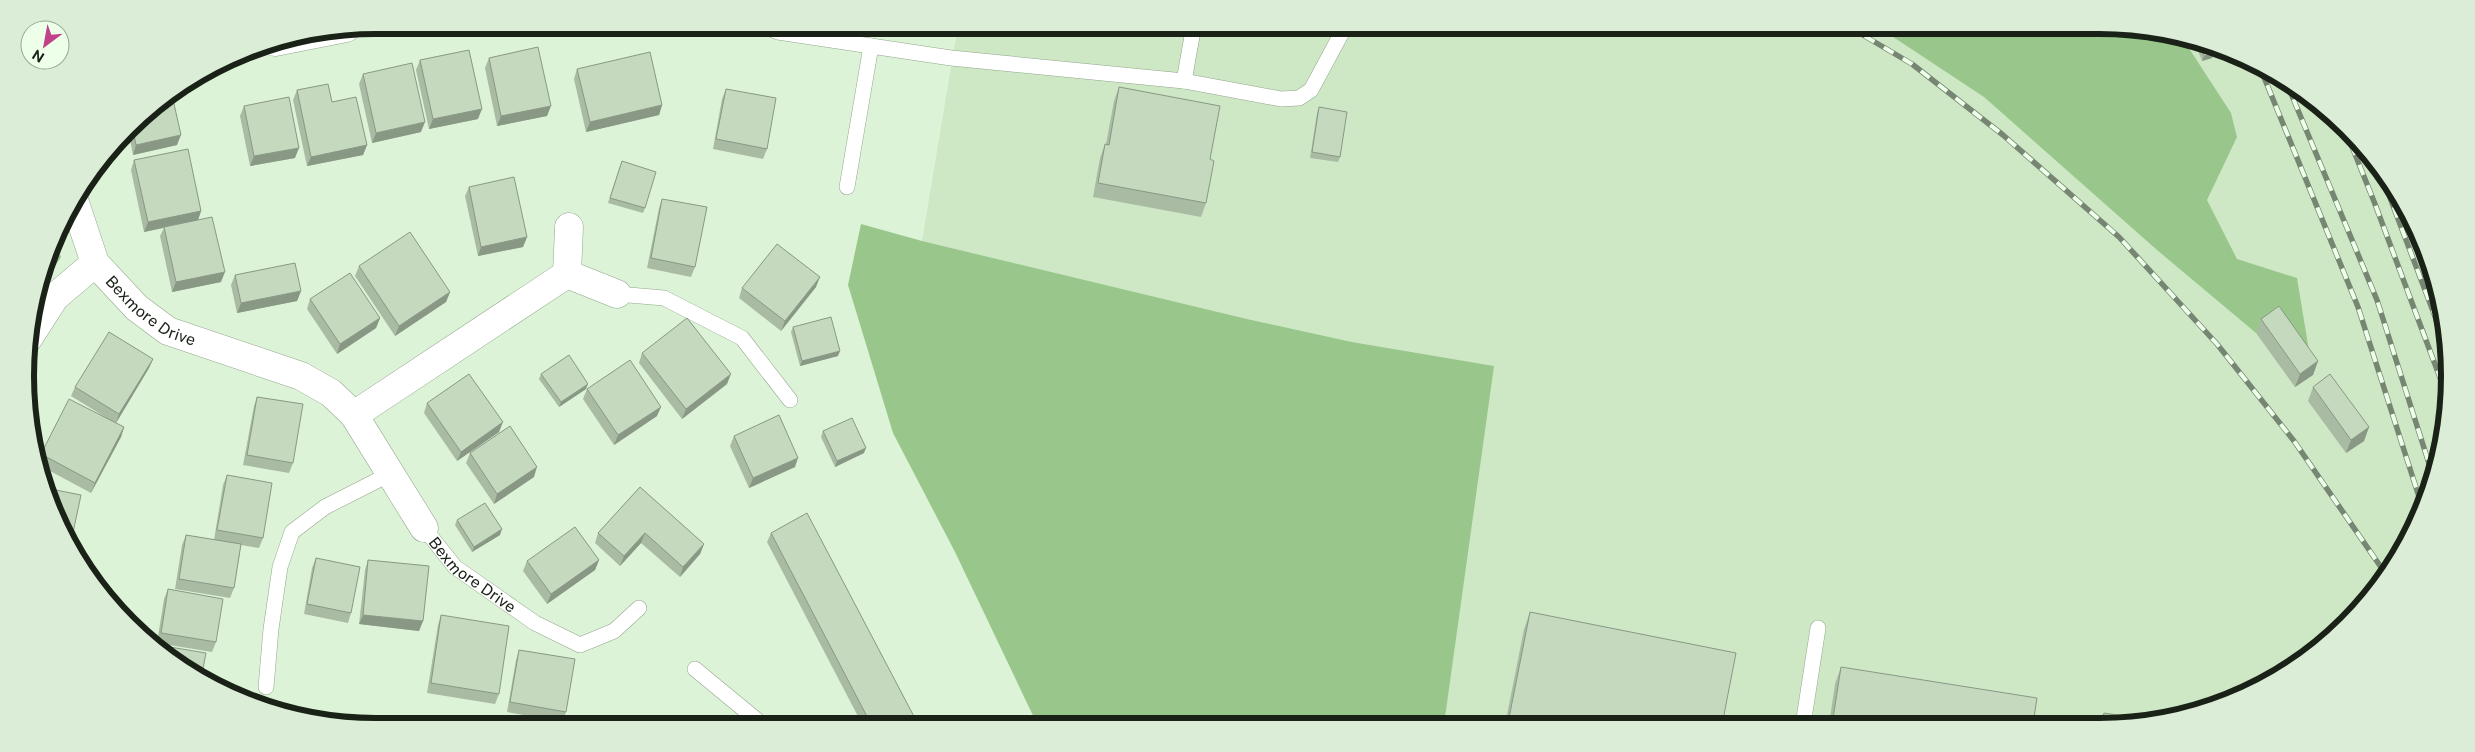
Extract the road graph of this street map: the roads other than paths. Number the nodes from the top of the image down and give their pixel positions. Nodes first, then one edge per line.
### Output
1 (791, 34) edge
2 (1192, 34) edge
3 (1341, 34) edge
4 (871, 46) junction
5 (1184, 81) junction
6 (848, 187) dead end
7 (77, 210) edge
8 (569, 227) dead end
9 (95, 263) junction
10 (567, 274) junction
11 (617, 294) joint
12 (38, 323) edge
13 (790, 400) dead end
14 (354, 415) junction
15 (390, 474) junction
16 (424, 528) joint
17 (639, 608) dead end
18 (1818, 628) dead end
19 (695, 668) dead end
20 (266, 687) dead end
21 (754, 718) edge
22 (1804, 718) edge

1 - 4 lane
2 - 5 lane
3 - 5 lane
4 - 5 lane
4 - 6 lane
7 - 9 street, Bexmore Drive
8 - 10 street
9 - 12 street
9 - 14 street, Bexmore Drive
10 - 11 street
10 - 14 street
11 - 13 lane
14 - 15 street, Bexmore Drive
15 - 16 street, Bexmore Drive
15 - 20 lane
16 - 17 lane, Bexmore Drive
18 - 22 lane
19 - 21 lane

